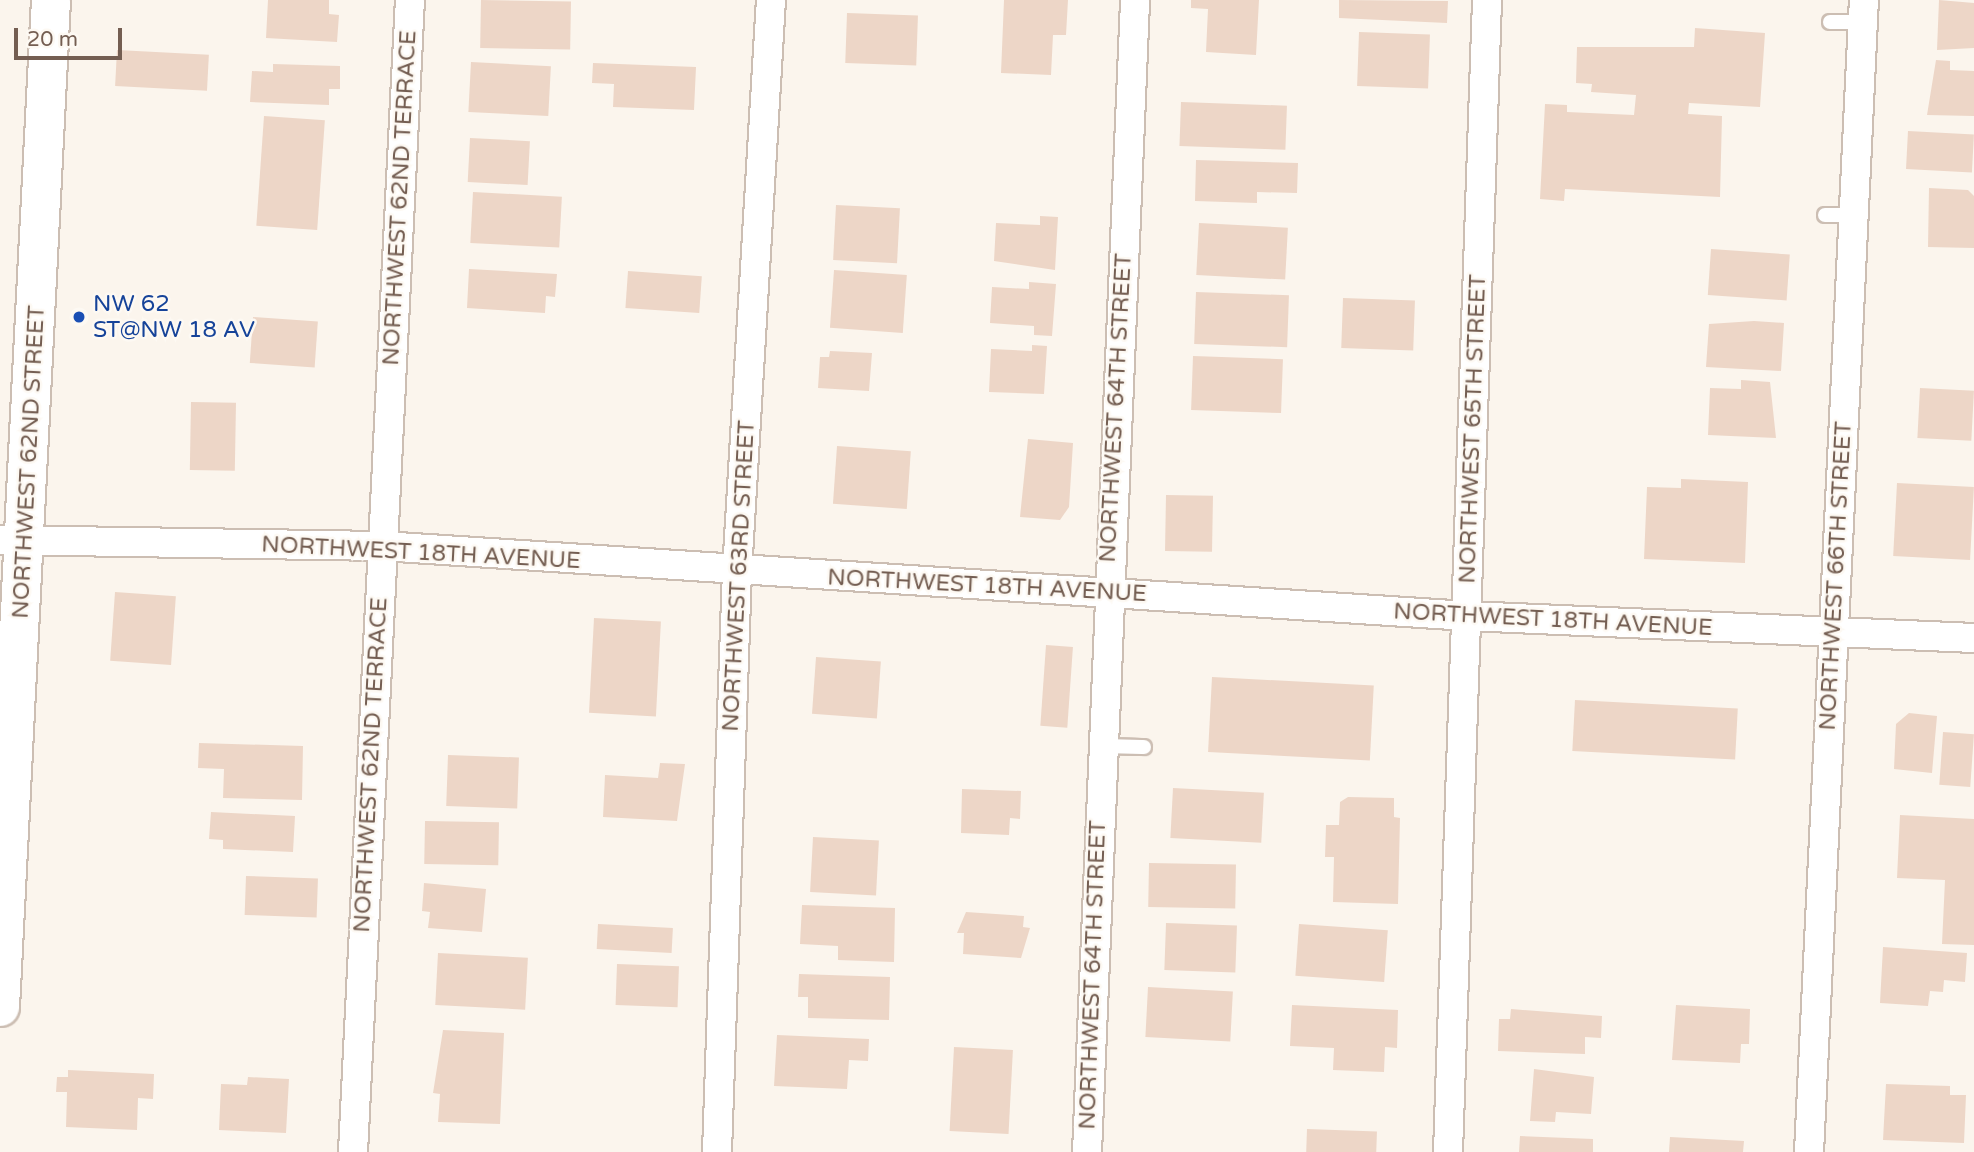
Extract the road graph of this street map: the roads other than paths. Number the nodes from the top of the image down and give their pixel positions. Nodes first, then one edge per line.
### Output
1 (51, 0) edge
2 (410, 0) edge
3 (771, 0) edge
4 (1135, 0) edge
5 (1487, 0) edge
6 (1863, 11) edge
7 (1830, 22) dead end
8 (1825, 215) dead end
9 (1853, 215) junction
10 (13, 540) edge
11 (382, 546) junction
12 (737, 572) junction
13 (1108, 592) junction
14 (1468, 616) junction
15 (1833, 635) junction
16 (1974, 638) edge
17 (1102, 747) junction
18 (1144, 747) dead end
19 (0, 1007) edge
20 (353, 1152) edge
21 (717, 1152) edge
22 (1087, 1152) edge
23 (1448, 1152) edge
24 (1809, 1152) edge

1 - 10 main road, NORTHWEST 62ND STREET
2 - 11 street, NORTHWEST 62ND TERRACE
3 - 12 street, NORTHWEST 63RD STREET
4 - 13 street, NORTHWEST 64TH STREET
5 - 14 street, NORTHWEST 65TH STREET
6 - 7 lane
6 - 9 street, NORTHWEST 66TH STREET
8 - 9 lane
9 - 15 street, NORTHWEST 66TH STREET
10 - 11 street, NORTHWEST 18TH AVENUE
10 - 19 main road, NORTHWEST 62ND STREET
11 - 12 street, NORTHWEST 18TH AVENUE
11 - 20 street, NORTHWEST 62ND TERRACE
12 - 13 street, NORTHWEST 18TH AVENUE
12 - 21 street, NORTHWEST 63RD STREET
13 - 14 street, NORTHWEST 18TH AVENUE
13 - 17 street, NORTHWEST 64TH STREET
14 - 15 street, NORTHWEST 18TH AVENUE
14 - 23 street, NORTHWEST 65TH STREET
15 - 16 street, NORTHWEST 18TH AVENUE
15 - 24 street, NORTHWEST 66TH STREET
17 - 18 lane
17 - 22 street, NORTHWEST 64TH STREET

